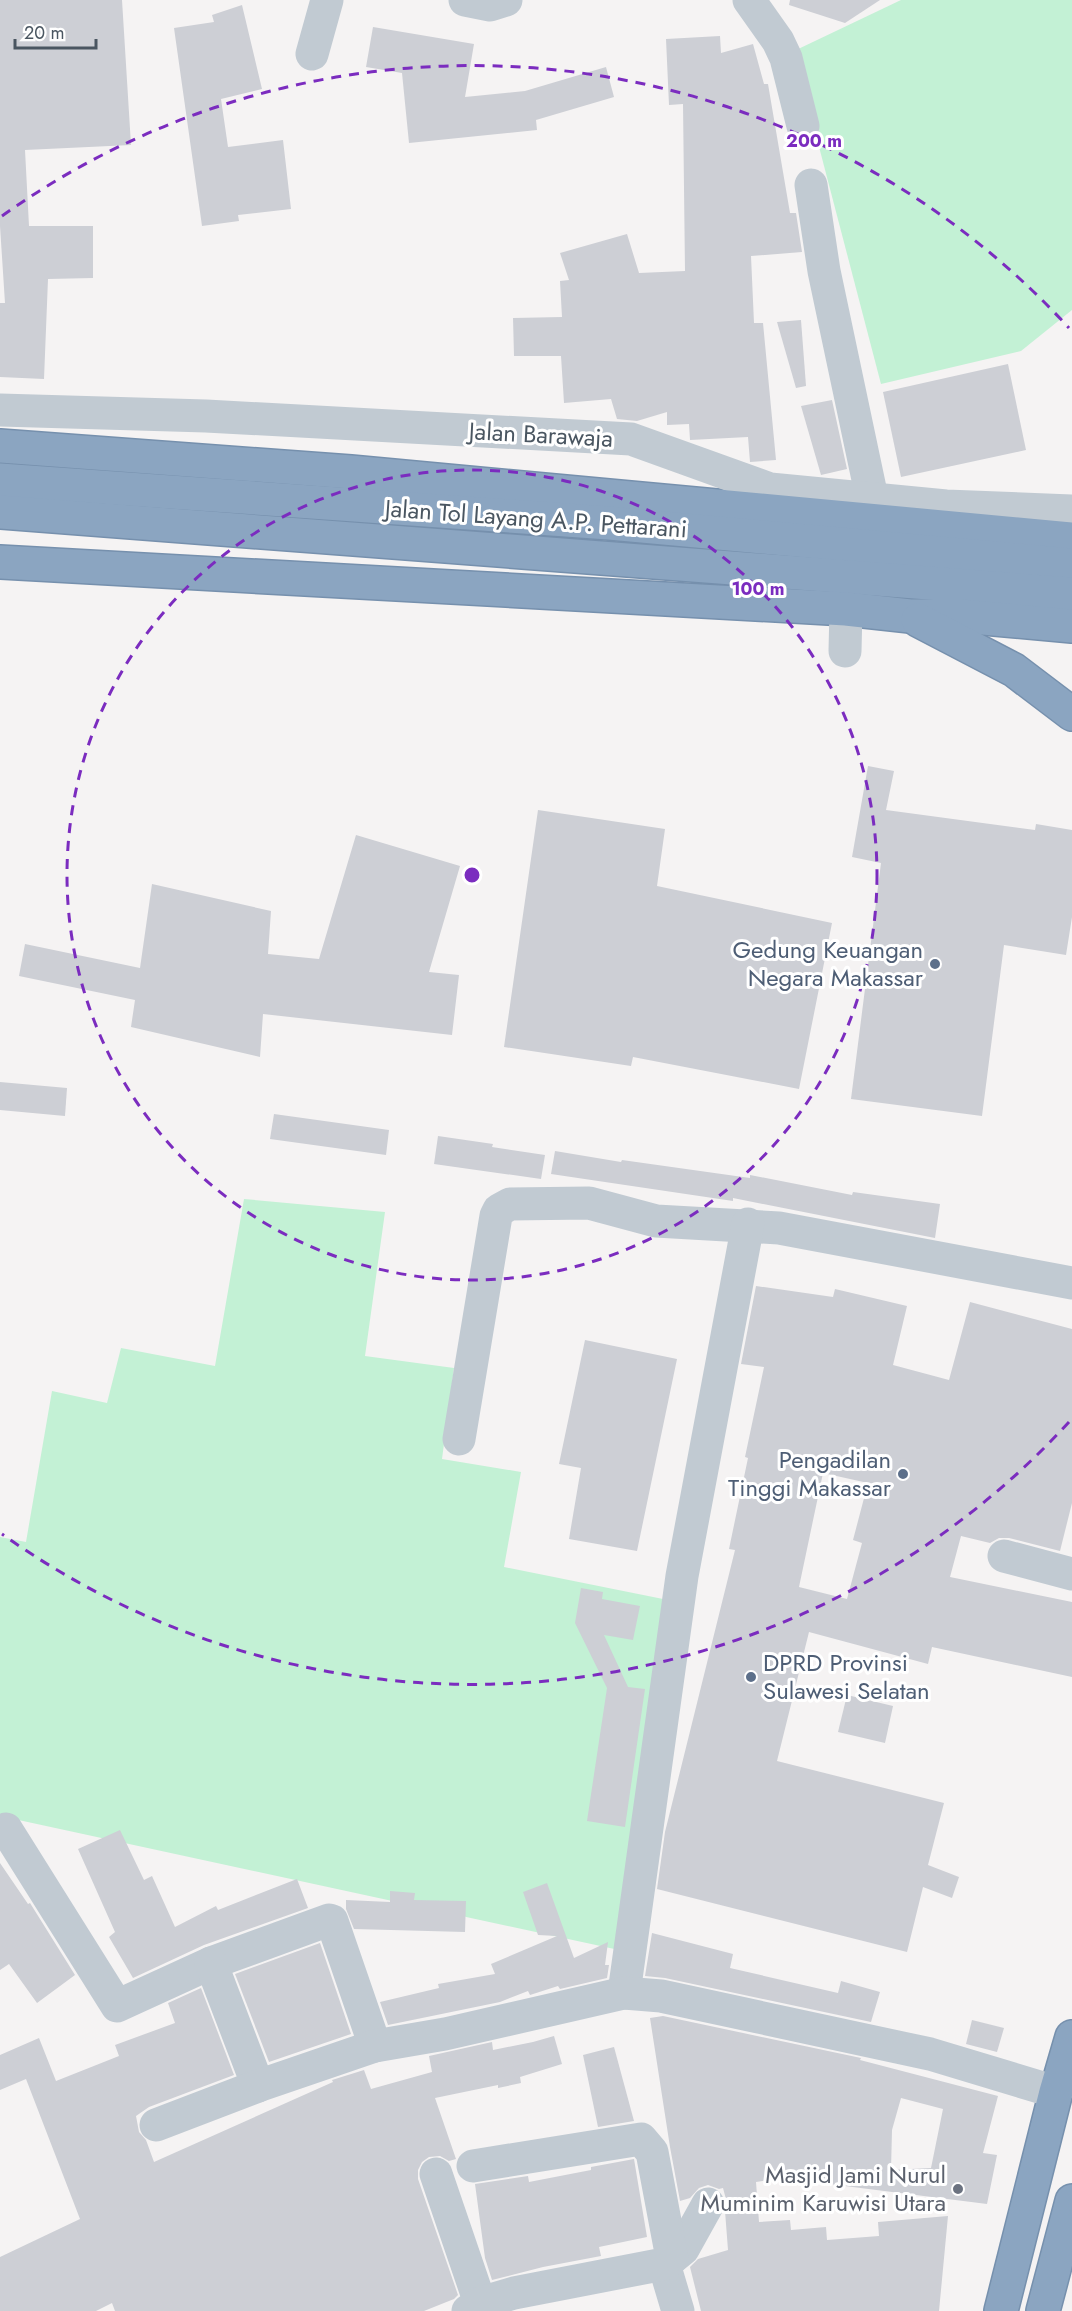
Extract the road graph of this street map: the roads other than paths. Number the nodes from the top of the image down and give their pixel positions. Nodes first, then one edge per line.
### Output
1 (327, 0) edge
2 (465, 0) edge
3 (506, 0) edge
4 (749, 0) edge
5 (312, 54) dead end
6 (803, 126) dead end
7 (811, 185) dead end
8 (0, 410) edge
9 (0, 446) edge
10 (0, 480) edge
11 (872, 498) junction
12 (1072, 511) edge
13 (0, 512) edge
14 (1072, 539) edge
15 (0, 562) edge
16 (1072, 565) edge
17 (1072, 594) edge
18 (846, 609) junction
19 (910, 616) junction
20 (1072, 626) edge
21 (845, 651) dead end
22 (1072, 714) edge
23 (748, 1224) junction
24 (1072, 1283) edge
25 (459, 1439) dead end
26 (1004, 1556) dead end
27 (1072, 1574) edge
28 (6, 1829) dead end
29 (211, 1963) junction
30 (624, 1993) junction
31 (1072, 2037) edge
32 (375, 2046) junction
33 (258, 2086) junction
34 (1056, 2092) junction
35 (156, 2125) dead end
36 (472, 2166) dead end
37 (436, 2174) dead end
38 (1072, 2201) edge
39 (708, 2204) dead end
40 (668, 2261) junction
41 (474, 2307) edge
42 (678, 2311) edge
43 (1001, 2311) edge
44 (1043, 2311) edge

1 - 5 street
2 - 3 street
4 - 6 street
7 - 11 street
8 - 11 street, Jalan Barawaja
9 - 14 highway
10 - 16 highway, Jalan Tol Layang A.P. Pettarani
11 - 12 street, Jalan Barawaja
13 - 17 highway, Jalan Tol Layang A.P. Pettarani
15 - 18 highway
18 - 19 highway
18 - 21 street
19 - 20 highway
19 - 22 highway
23 - 24 street
23 - 25 street
23 - 30 street
26 - 27 street
28 - 29 street
29 - 32 street
29 - 33 street
30 - 32 street
30 - 34 street
31 - 34 highway
32 - 33 street
33 - 35 street
34 - 43 highway
36 - 40 street
37 - 41 street
38 - 44 highway
39 - 40 street
40 - 41 street
40 - 42 street

